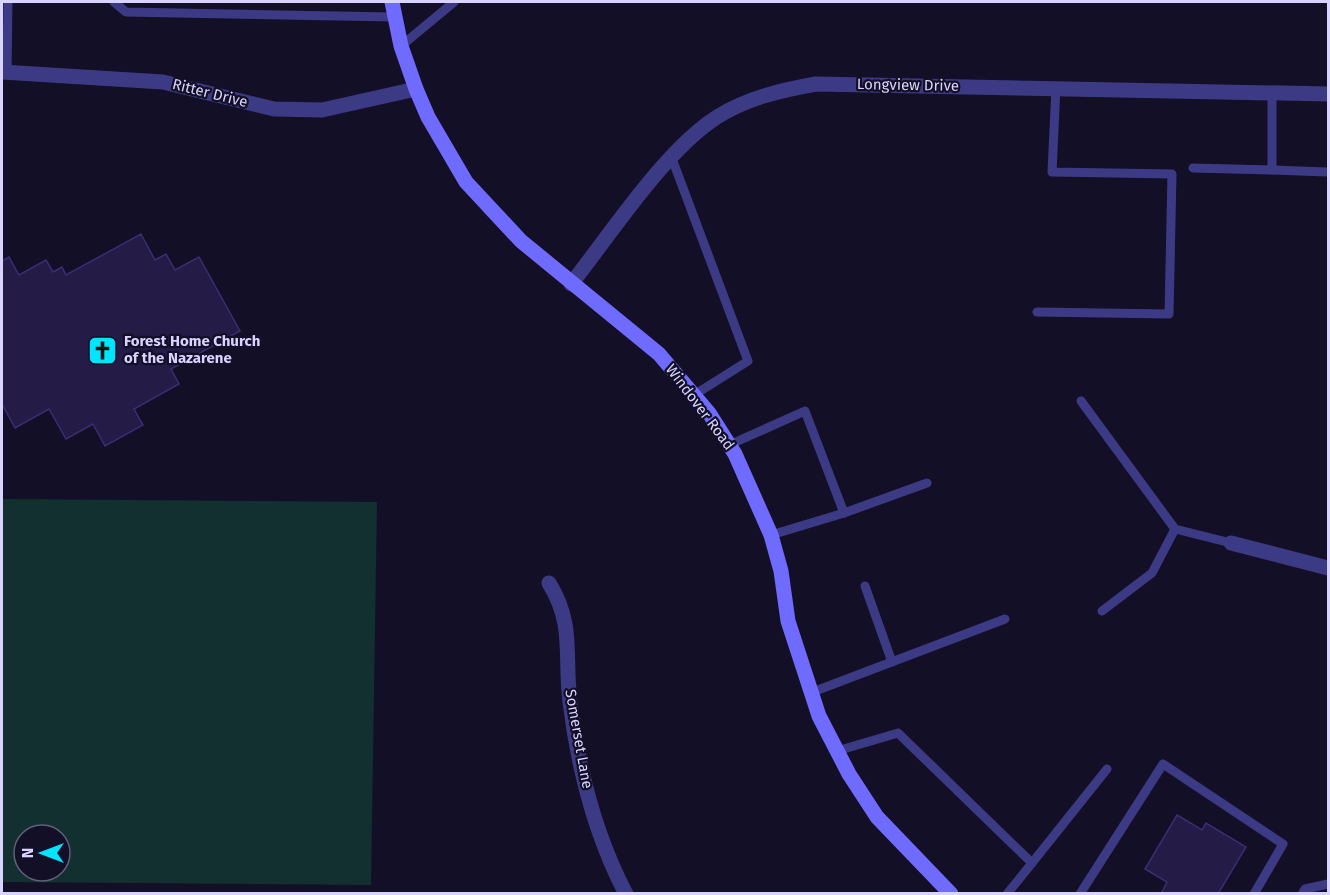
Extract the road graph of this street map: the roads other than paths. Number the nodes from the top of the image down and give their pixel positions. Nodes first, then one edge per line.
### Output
1 (8, 2) edge
2 (114, 2) edge
3 (454, 2) edge
4 (393, 9) edge
5 (401, 46) junction
6 (4, 72) edge
7 (1056, 87) junction
8 (416, 89) junction
9 (1272, 93) junction
10 (1329, 94) edge
11 (671, 156) junction
12 (1193, 168) dead end
13 (1272, 170) junction
14 (1327, 172) edge
15 (571, 284) junction
16 (1038, 312) dead end
17 (694, 396) junction
18 (1081, 401) dead end
19 (729, 445) junction
20 (927, 483) dead end
21 (844, 513) junction
22 (1175, 529) junction
23 (771, 535) junction
24 (1231, 543) joint
25 (1329, 568) edge
26 (549, 583) dead end
27 (866, 586) dead end
28 (1102, 611) dead end
29 (1005, 619) dead end
30 (892, 662) junction
31 (810, 693) junction
32 (837, 751) junction
33 (1107, 769) dead end
34 (1032, 862) junction
35 (1329, 884) edge
36 (1081, 891) edge
37 (626, 894) edge
38 (951, 894) edge
39 (1007, 894) edge
40 (1092, 894) edge
41 (1254, 894) edge
42 (1302, 894) edge

1 - 6 lane
2 - 4 lane
3 - 5 lane
4 - 5 street, Windover Road
5 - 8 street, Windover Road
6 - 8 street, Ritter Drive
7 - 9 street, Longview Drive
7 - 11 street, Longview Drive
7 - 16 lane
8 - 15 street, Windover Road
9 - 10 street, Longview Drive
9 - 13 lane
11 - 15 street, Longview Drive
11 - 17 lane
12 - 13 lane
13 - 14 lane
15 - 17 street, Windover Road
17 - 19 street, Windover Road
18 - 22 lane
19 - 21 lane
19 - 23 street, Windover Road
20 - 21 lane
21 - 23 lane
22 - 24 lane
22 - 28 lane
23 - 31 street, Windover Road
24 - 25 street
26 - 37 street, Somerset Lane
27 - 30 lane
29 - 30 lane
30 - 31 lane
31 - 32 street, Windover Road
32 - 34 lane
32 - 38 street, Windover Road
33 - 34 lane
34 - 39 lane
35 - 42 lane
36 - 40 lane
36 - 41 lane

